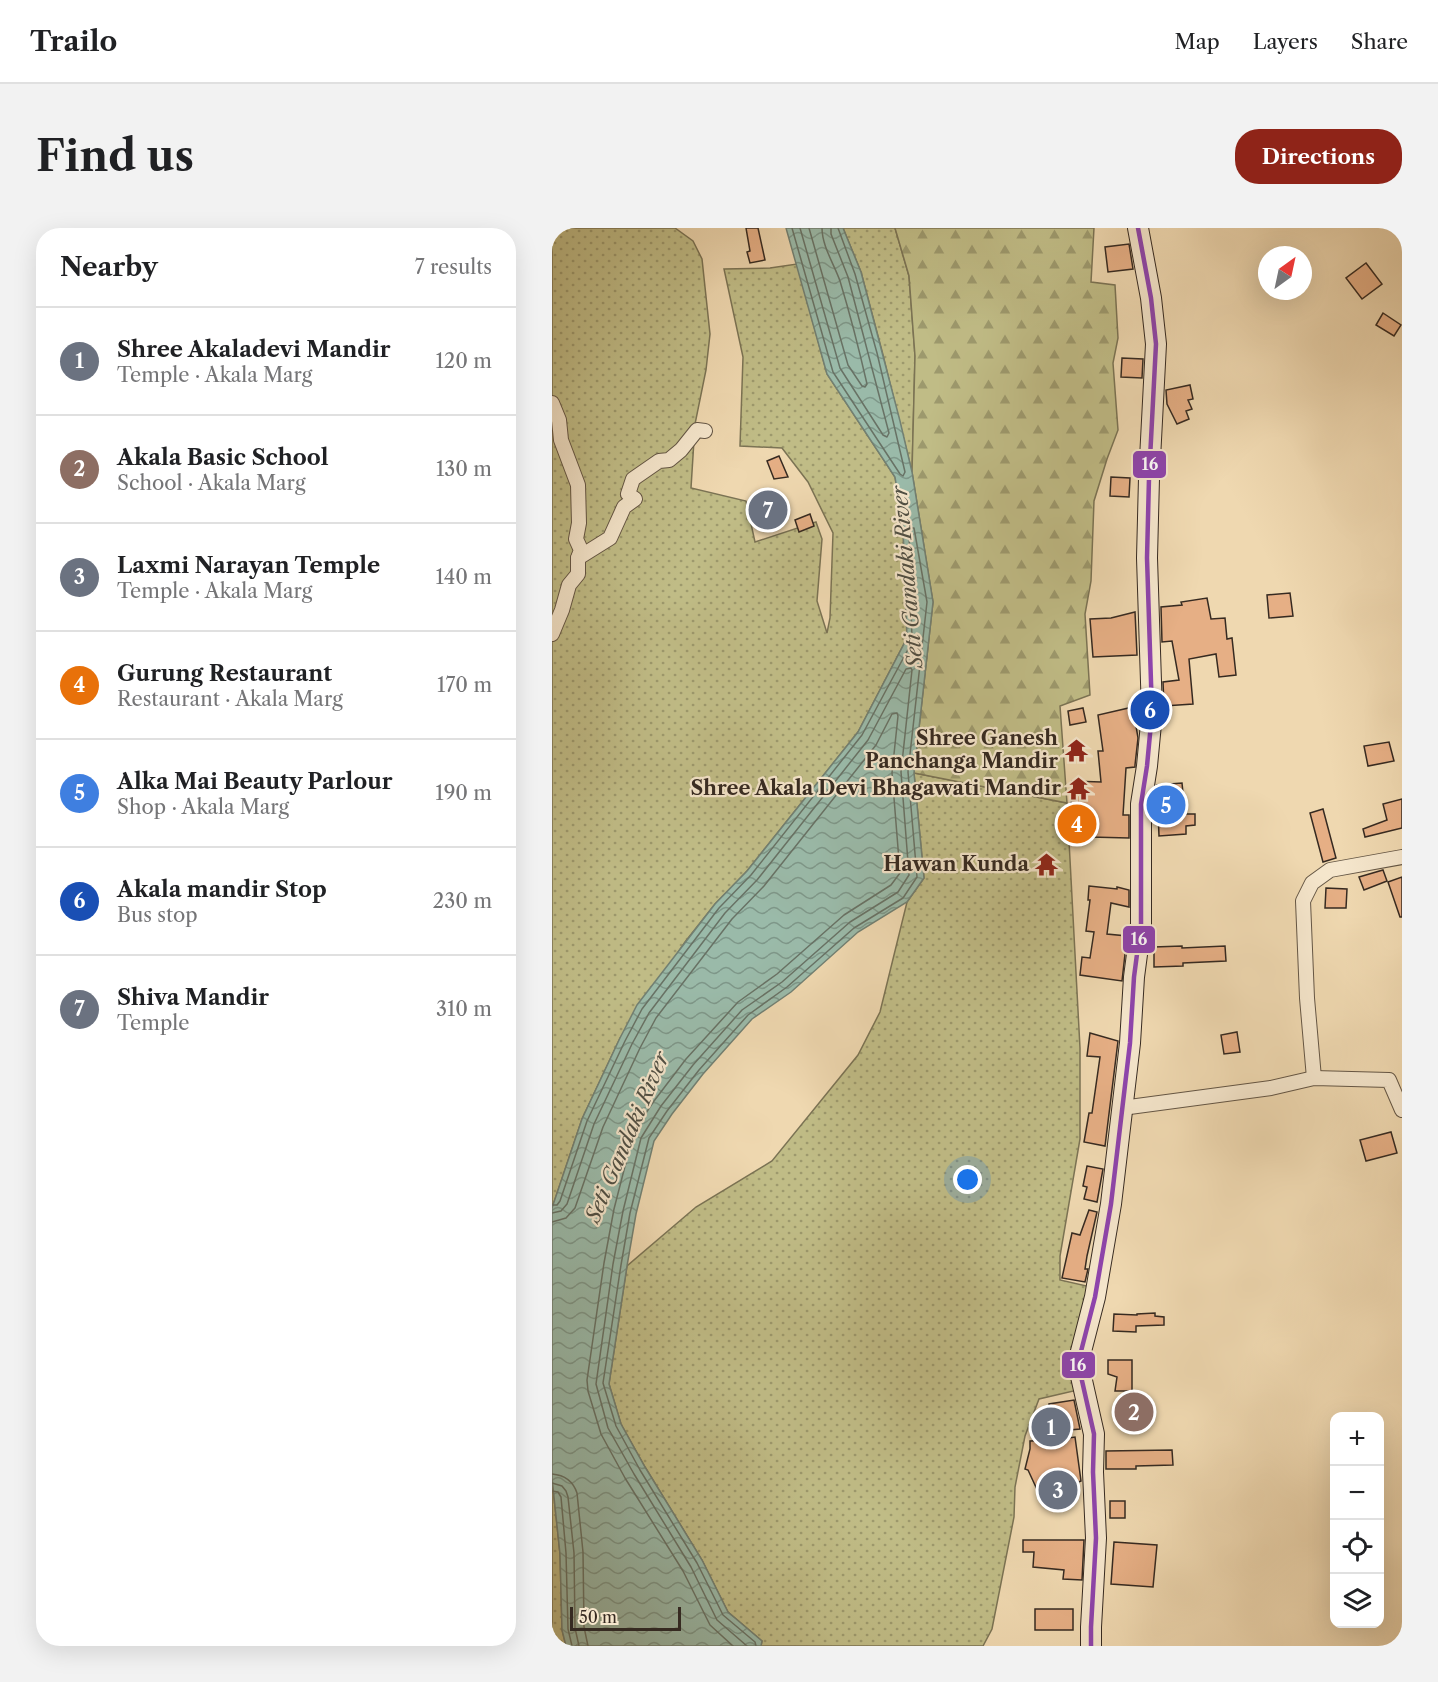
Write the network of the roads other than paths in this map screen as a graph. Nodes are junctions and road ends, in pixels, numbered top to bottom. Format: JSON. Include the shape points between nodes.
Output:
{"nodes":[{"id":1,"x":1138,"y":228,"type":"edge"},
{"id":2,"x":552,"y":403,"type":"edge"},
{"id":3,"x":705,"y":431,"type":"dead end"},
{"id":4,"x":578,"y":558,"type":"junction"},
{"id":5,"x":552,"y":634,"type":"edge"},
{"id":6,"x":1402,"y":857,"type":"edge"},
{"id":7,"x":1314,"y":1078,"type":"junction"},
{"id":8,"x":1122,"y":1108,"type":"junction"},
{"id":9,"x":1402,"y":1110,"type":"edge"},
{"id":10,"x":1091,"y":1646,"type":"edge"}],
"edges":[{"from":1,"to":8,"type":"main road","via":[[1156,344],[1148,558],[1152,713],[1141,804],[1142,924]]},
{"from":2,"to":4,"type":"street","via":[[578,485]]},
{"from":3,"to":4,"type":"street","via":[[697,430],[681,450],[633,479],[628,494],[635,499],[624,507],[610,538]]},
{"from":4,"to":5,"type":"street","via":[[578,574],[569,585]]},
{"from":6,"to":7,"type":"street","via":[[1330,870],[1312,883],[1303,901]]},
{"from":7,"to":8,"type":"street","via":[[1270,1088]]},
{"from":7,"to":9,"type":"street","via":[[1389,1080]]},
{"from":8,"to":10,"type":"main road","via":[[1111,1204],[1078,1363],[1094,1434],[1096,1538]]}]}
